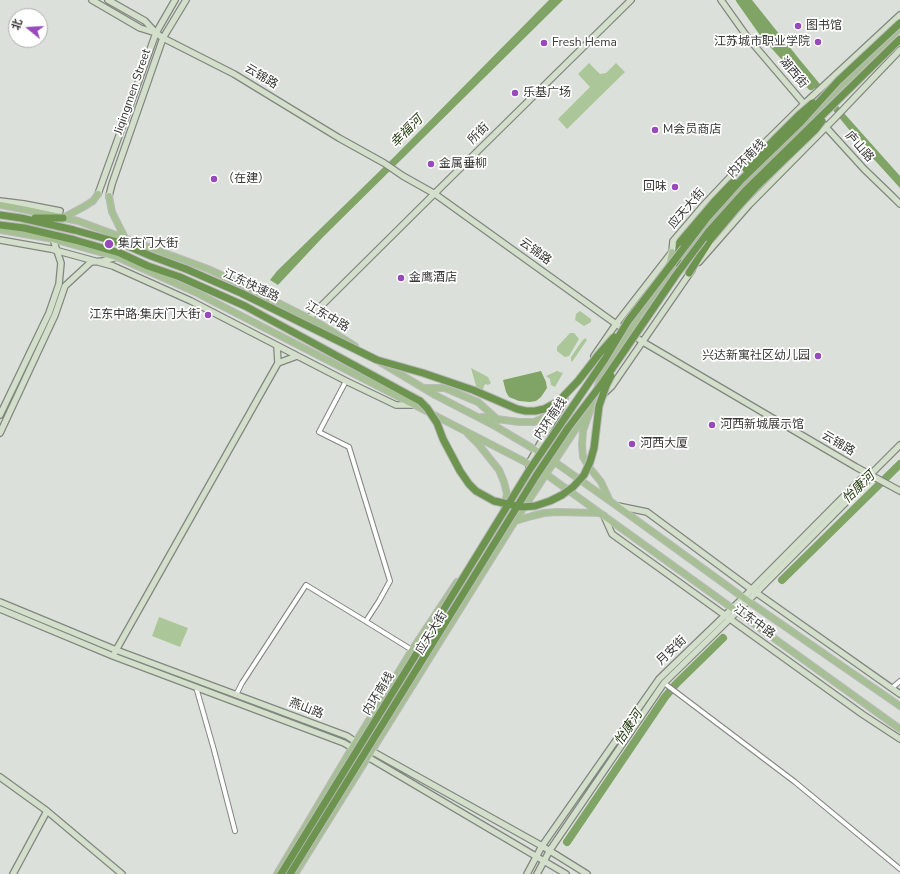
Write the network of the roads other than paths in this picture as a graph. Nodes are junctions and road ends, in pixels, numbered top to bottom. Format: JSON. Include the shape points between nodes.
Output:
{"nodes":[{"id":1,"x":92,"y":0,"type":"edge"},
{"id":2,"x":108,"y":0,"type":"edge"},
{"id":3,"x":176,"y":0,"type":"edge"},
{"id":4,"x":186,"y":0,"type":"edge"},
{"id":5,"x":631,"y":0,"type":"edge"},
{"id":6,"x":721,"y":0,"type":"edge"},
{"id":7,"x":900,"y":15,"type":"edge"},
{"id":8,"x":900,"y":23,"type":"edge"},
{"id":9,"x":900,"y":28,"type":"edge"},
{"id":10,"x":900,"y":33,"type":"edge"},
{"id":11,"x":156,"y":34,"type":"junction"},
{"id":12,"x":163,"y":38,"type":"junction"},
{"id":13,"x":900,"y":39,"type":"edge"},
{"id":14,"x":900,"y":50,"type":"edge"},
{"id":15,"x":838,"y":80,"type":"junction"},
{"id":16,"x":847,"y":91,"type":"junction"},
{"id":17,"x":804,"y":104,"type":"junction"},
{"id":18,"x":815,"y":114,"type":"junction"},
{"id":19,"x":826,"y":127,"type":"junction"},
{"id":20,"x":98,"y":194,"type":"joint"},
{"id":21,"x":435,"y":194,"type":"junction"},
{"id":22,"x":109,"y":196,"type":"joint"},
{"id":23,"x":0,"y":201,"type":"edge"},
{"id":24,"x":900,"y":204,"type":"edge"},
{"id":25,"x":0,"y":205,"type":"edge"},
{"id":26,"x":0,"y":215,"type":"edge"},
{"id":27,"x":61,"y":215,"type":"junction"},
{"id":28,"x":21,"y":218,"type":"junction"},
{"id":29,"x":0,"y":225,"type":"edge"},
{"id":30,"x":18,"y":227,"type":"junction"},
{"id":31,"x":0,"y":230,"type":"edge"},
{"id":32,"x":126,"y":238,"type":"junction"},
{"id":33,"x":53,"y":239,"type":"junction"},
{"id":34,"x":0,"y":240,"type":"edge"},
{"id":35,"x":57,"y":250,"type":"junction"},
{"id":36,"x":672,"y":252,"type":"junction"},
{"id":37,"x":117,"y":257,"type":"junction"},
{"id":38,"x":97,"y":262,"type":"junction"},
{"id":39,"x":677,"y":263,"type":"junction"},
{"id":40,"x":689,"y":273,"type":"junction"},
{"id":41,"x":309,"y":318,"type":"junction"},
{"id":42,"x":628,"y":321,"type":"junction"},
{"id":43,"x":616,"y":324,"type":"junction"},
{"id":44,"x":629,"y":333,"type":"junction"},
{"id":45,"x":630,"y":342,"type":"junction"},
{"id":46,"x":643,"y":342,"type":"junction"},
{"id":47,"x":277,"y":346,"type":"junction"},
{"id":48,"x":297,"y":356,"type":"junction"},
{"id":49,"x":278,"y":363,"type":"junction"},
{"id":50,"x":346,"y":381,"type":"junction"},
{"id":51,"x":576,"y":382,"type":"junction"},
{"id":52,"x":424,"y":388,"type":"junction"},
{"id":53,"x":417,"y":403,"type":"junction"},
{"id":54,"x":591,"y":406,"type":"junction"},
{"id":55,"x":0,"y":415,"type":"edge"},
{"id":56,"x":477,"y":417,"type":"junction"},
{"id":57,"x":498,"y":420,"type":"junction"},
{"id":58,"x":464,"y":430,"type":"junction"},
{"id":59,"x":0,"y":433,"type":"edge"},
{"id":60,"x":900,"y":445,"type":"edge"},
{"id":61,"x":537,"y":450,"type":"junction"},
{"id":62,"x":544,"y":455,"type":"junction"},
{"id":63,"x":554,"y":461,"type":"junction"},
{"id":64,"x":529,"y":463,"type":"junction"},
{"id":65,"x":536,"y":468,"type":"junction"},
{"id":66,"x":546,"y":474,"type":"junction"},
{"id":67,"x":529,"y":475,"type":"junction"},
{"id":68,"x":870,"y":475,"type":"junction"},
{"id":69,"x":900,"y":491,"type":"edge"},
{"id":70,"x":610,"y":501,"type":"junction"},
{"id":71,"x":617,"y":506,"type":"junction"},
{"id":72,"x":503,"y":511,"type":"junction"},
{"id":73,"x":602,"y":514,"type":"junction"},
{"id":74,"x":514,"y":522,"type":"junction"},
{"id":75,"x":754,"y":590,"type":"junction"},
{"id":76,"x":746,"y":599,"type":"junction"},
{"id":77,"x":0,"y":602,"type":"edge"},
{"id":78,"x":0,"y":609,"type":"edge"},
{"id":79,"x":734,"y":609,"type":"junction"},
{"id":80,"x":727,"y":616,"type":"junction"},
{"id":81,"x":366,"y":621,"type":"junction"},
{"id":82,"x":116,"y":650,"type":"junction"},
{"id":83,"x":412,"y":650,"type":"junction"},
{"id":84,"x":113,"y":656,"type":"junction"},
{"id":85,"x":900,"y":681,"type":"edge"},
{"id":86,"x":664,"y":684,"type":"junction"},
{"id":87,"x":196,"y":687,"type":"junction"},
{"id":88,"x":892,"y":688,"type":"junction"},
{"id":89,"x":900,"y":694,"type":"edge"},
{"id":90,"x":236,"y":695,"type":"junction"},
{"id":91,"x":900,"y":706,"type":"edge"},
{"id":92,"x":900,"y":729,"type":"edge"},
{"id":93,"x":900,"y":739,"type":"edge"},
{"id":94,"x":354,"y":745,"type":"junction"},
{"id":95,"x":372,"y":751,"type":"junction"},
{"id":96,"x":368,"y":757,"type":"junction"},
{"id":97,"x":0,"y":777,"type":"edge"},
{"id":98,"x":47,"y":811,"type":"junction"},
{"id":99,"x":235,"y":831,"type":"dead end"},
{"id":100,"x":542,"y":846,"type":"junction"},
{"id":101,"x":550,"y":850,"type":"junction"},
{"id":102,"x":536,"y":856,"type":"junction"},
{"id":103,"x":544,"y":860,"type":"junction"},
{"id":104,"x":900,"y":869,"type":"edge"},
{"id":105,"x":13,"y":874,"type":"edge"},
{"id":106,"x":122,"y":874,"type":"edge"},
{"id":107,"x":277,"y":874,"type":"edge"},
{"id":108,"x":281,"y":874,"type":"edge"},
{"id":109,"x":290,"y":874,"type":"edge"},
{"id":110,"x":295,"y":874,"type":"edge"},
{"id":111,"x":527,"y":874,"type":"edge"},
{"id":112,"x":537,"y":874,"type":"edge"},
{"id":113,"x":566,"y":874,"type":"edge"},
{"id":114,"x":587,"y":874,"type":"edge"}],
"edges":[{"from":1,"to":11,"type":"street","name":"云锦路","via":[[140,28]]},
{"from":2,"to":11,"type":"street","name":"云锦路","via":[[145,21]]},
{"from":3,"to":11,"type":"street","name":"Jiqingmen Street"},
{"from":4,"to":12,"type":"street","name":"Jiqingmen Street"},
{"from":5,"to":21,"type":"street","name":"所街"},
{"from":6,"to":17,"type":"street","name":"湖西街","via":[[748,38]]},
{"from":7,"to":17,"type":"street","name":"应天大街"},
{"from":8,"to":15,"type":"highway","name":"内环南线","bridge":true},
{"from":9,"to":18,"type":"main road","name":"应天大街"},
{"from":10,"to":18,"type":"main road","name":"应天大街"},
{"from":11,"to":12,"type":"street","name":"云锦路"},
{"from":11,"to":20,"type":"street","name":"Jiqingmen Street"},
{"from":12,"to":21,"type":"street","name":"云锦路","via":[[234,74]]},
{"from":12,"to":22,"type":"street","name":"Jiqingmen Street"},
{"from":13,"to":16,"type":"highway","name":"内环南线","bridge":true},
{"from":14,"to":19,"type":"street","name":"应天大街"},
{"from":15,"to":39,"type":"highway","bridge":true,"via":[[775,138],[714,202],[680,242]]},
{"from":15,"to":42,"type":"highway","name":"内环南线","bridge":true,"via":[[801,122],[742,179],[706,219]]},
{"from":16,"to":40,"type":"highway","bridge":true,"via":[[815,130],[736,209],[710,240]]},
{"from":16,"to":45,"type":"highway","name":"内环南线","bridge":true,"via":[[745,191],[709,231]]},
{"from":17,"to":18,"type":"street","name":"庐山路"},
{"from":17,"to":36,"type":"street","name":"应天大街","via":[[702,206],[673,241]]},
{"from":18,"to":19,"type":"street","name":"庐山路"},
{"from":18,"to":39,"type":"main road","name":"应天大街","via":[[739,187]]},
{"from":18,"to":44,"type":"main road","name":"应天大街","via":[[741,188],[707,228]]},
{"from":19,"to":24,"type":"street","name":"庐山路"},
{"from":19,"to":40,"type":"street","name":"应天大街","via":[[749,205]]},
{"from":20,"to":27,"type":"main road","via":[[86,206]]},
{"from":21,"to":41,"type":"street","name":"所街"},
{"from":21,"to":43,"type":"street","name":"云锦路"},
{"from":22,"to":32,"type":"main road","via":[[112,212]]},
{"from":23,"to":27,"type":"street","name":"江东中路","via":[[24,204]]},
{"from":25,"to":27,"type":"main road","name":"江东中路"},
{"from":26,"to":28,"type":"highway","name":"江东快速路"},
{"from":27,"to":28,"type":"highway"},
{"from":27,"to":32,"type":"main road","name":"江东中路"},
{"from":28,"to":42,"type":"highway","name":"江东快速路","bridge":true,"via":[[122,243],[241,293],[377,360],[423,372],[526,411],[544,409],[559,401]]},
{"from":29,"to":30,"type":"highway","name":"江东快速路"},
{"from":30,"to":33,"type":"highway"},
{"from":30,"to":53,"type":"highway","name":"江东快速路","via":[[120,253],[180,277],[245,306]]},
{"from":31,"to":33,"type":"main road","name":"江东中路"},
{"from":32,"to":41,"type":"main road","name":"江东中路","via":[[208,269]]},
{"from":33,"to":35,"type":"street"},
{"from":33,"to":37,"type":"main road","name":"江东中路"},
{"from":34,"to":35,"type":"street","name":"江东中路"},
{"from":35,"to":38,"type":"street","name":"江东中路"},
{"from":35,"to":55,"type":"street","via":[[62,263],[59,284],[49,313]]},
{"from":36,"to":43,"type":"street","name":"应天大街"},
{"from":36,"to":44,"type":"main road","via":[[670,263]]},
{"from":37,"to":38,"type":"street"},
{"from":37,"to":53,"type":"main road","name":"江东中路","via":[[195,292]]},
{"from":38,"to":47,"type":"street","name":"江东中路","via":[[113,266],[191,301]]},
{"from":38,"to":59,"type":"street","via":[[91,262],[65,286],[55,315]]},
{"from":39,"to":44,"type":"main road","name":"应天大街"},
{"from":40,"to":46,"type":"street","name":"应天大街"},
{"from":41,"to":52,"type":"main road","name":"江东中路"},
{"from":42,"to":108,"type":"highway","name":"内环南线","bridge":true,"via":[[526,476]]},
{"from":43,"to":44,"type":"street","name":"云锦路"},
{"from":43,"to":51,"type":"street","name":"应天大街"},
{"from":44,"to":46,"type":"street","name":"云锦路"},
{"from":44,"to":54,"type":"main road","name":"应天大街","via":[[601,377]]},
{"from":44,"to":62,"type":"main road","name":"应天大街"},
{"from":45,"to":53,"type":"highway","bridge":true,"via":[[606,386],[599,406],[594,448],[584,475],[562,495],[536,506],[522,507],[494,501],[473,488],[454,461],[437,423],[427,408]]},
{"from":45,"to":109,"type":"highway","name":"内环南线","bridge":true,"via":[[536,476]]},
{"from":46,"to":54,"type":"street","name":"应天大街","via":[[612,386]]},
{"from":46,"to":68,"type":"street","name":"云锦路"},
{"from":47,"to":48,"type":"street","name":"江东中路"},
{"from":47,"to":49,"type":"street"},
{"from":48,"to":49,"type":"street"},
{"from":48,"to":50,"type":"street","name":"江东中路"},
{"from":49,"to":82,"type":"street"},
{"from":50,"to":53,"type":"street","name":"江东中路","via":[[396,405]]},
{"from":50,"to":81,"type":"street","via":[[319,432],[349,447],[390,581]]},
{"from":51,"to":57,"type":"main road","via":[[559,407],[546,417],[534,422]]},
{"from":51,"to":61,"type":"street","name":"应天大街"},
{"from":52,"to":56,"type":"main road","name":"江东中路"},
{"from":52,"to":57,"type":"main road","via":[[445,388],[478,402]]},
{"from":53,"to":58,"type":"main road","name":"江东中路"},
{"from":54,"to":63,"type":"main road","name":"应天大街"},
{"from":54,"to":70,"type":"main road","via":[[583,431],[583,457],[601,482]]},
{"from":56,"to":57,"type":"main road"},
{"from":56,"to":61,"type":"main road","name":"江东中路"},
{"from":58,"to":64,"type":"main road","name":"江东中路"},
{"from":58,"to":72,"type":"main road","via":[[479,445],[504,482],[507,494]]},
{"from":60,"to":68,"type":"street","name":"月安街"},
{"from":61,"to":62,"type":"main road","name":"江东中路"},
{"from":61,"to":64,"type":"street","name":"应天大街"},
{"from":62,"to":63,"type":"main road","name":"江东中路"},
{"from":62,"to":65,"type":"main road","name":"应天大街"},
{"from":63,"to":66,"type":"main road","name":"应天大街"},
{"from":63,"to":70,"type":"main road","name":"江东中路"},
{"from":64,"to":65,"type":"main road","name":"江东中路"},
{"from":64,"to":67,"type":"street"},
{"from":65,"to":66,"type":"main road","name":"江东中路"},
{"from":65,"to":67,"type":"main road","name":"应天大街"},
{"from":66,"to":73,"type":"main road","name":"江东中路"},
{"from":66,"to":74,"type":"main road","name":"应天大街"},
{"from":67,"to":72,"type":"main road","name":"应天大街"},
{"from":68,"to":69,"type":"street","name":"云锦路"},
{"from":68,"to":75,"type":"street","name":"月安街","via":[[866,482]]},
{"from":70,"to":71,"type":"main road","name":"江东中路"},
{"from":71,"to":75,"type":"street","name":"江东中路","via":[[647,512]]},
{"from":71,"to":76,"type":"main road","name":"江东中路"},
{"from":72,"to":83,"type":"main road","name":"应天大街"},
{"from":73,"to":74,"type":"main road","via":[[551,513]]},
{"from":73,"to":79,"type":"main road","name":"江东中路"},
{"from":73,"to":80,"type":"street","name":"江东中路","via":[[612,534]]},
{"from":74,"to":95,"type":"main road","name":"应天大街"},
{"from":75,"to":76,"type":"street","name":"月安街"},
{"from":75,"to":88,"type":"street","name":"江东中路"},
{"from":76,"to":79,"type":"street","name":"月安街"},
{"from":76,"to":91,"type":"main road","name":"江东中路"},
{"from":77,"to":82,"type":"street","name":"燕山路"},
{"from":78,"to":84,"type":"street","name":"燕山路"},
{"from":79,"to":80,"type":"street","name":"月安街"},
{"from":79,"to":92,"type":"main road","name":"江东中路"},
{"from":80,"to":86,"type":"street"},
{"from":80,"to":93,"type":"street","name":"江东中路"},
{"from":80,"to":100,"type":"street","name":"月安街","via":[[660,678]]},
{"from":81,"to":83,"type":"street"},
{"from":81,"to":90,"type":"street","via":[[306,586]]},
{"from":82,"to":84,"type":"street"},
{"from":82,"to":90,"type":"street","name":"燕山路"},
{"from":83,"to":94,"type":"main road","name":"应天大街"},
{"from":84,"to":87,"type":"street","name":"燕山路"},
{"from":85,"to":88,"type":"street"},
{"from":86,"to":101,"type":"street"},
{"from":86,"to":104,"type":"street","via":[[795,782]]},
{"from":87,"to":94,"type":"street","name":"燕山路"},
{"from":87,"to":99,"type":"street"},
{"from":88,"to":89,"type":"street","name":"江东中路"},
{"from":90,"to":94,"type":"street","name":"燕山路","via":[[347,736]]},
{"from":94,"to":95,"type":"street","name":"燕山路"},
{"from":94,"to":96,"type":"street","name":"燕山路"},
{"from":94,"to":107,"type":"main road","name":"应天大街"},
{"from":95,"to":96,"type":"main road","name":"应天大街"},
{"from":95,"to":100,"type":"street","name":"燕山路"},
{"from":96,"to":102,"type":"street","name":"燕山路"},
{"from":96,"to":110,"type":"main road","name":"应天大街"},
{"from":97,"to":98,"type":"street"},
{"from":98,"to":105,"type":"street"},
{"from":98,"to":106,"type":"street"},
{"from":100,"to":101,"type":"street","name":"燕山路"},
{"from":100,"to":102,"type":"street","name":"月安街"},
{"from":101,"to":103,"type":"street"},
{"from":101,"to":114,"type":"street","name":"燕山路"},
{"from":102,"to":103,"type":"street","name":"燕山路"},
{"from":102,"to":111,"type":"street","name":"月安街"},
{"from":103,"to":112,"type":"street"},
{"from":103,"to":113,"type":"street","name":"燕山路"}]}
